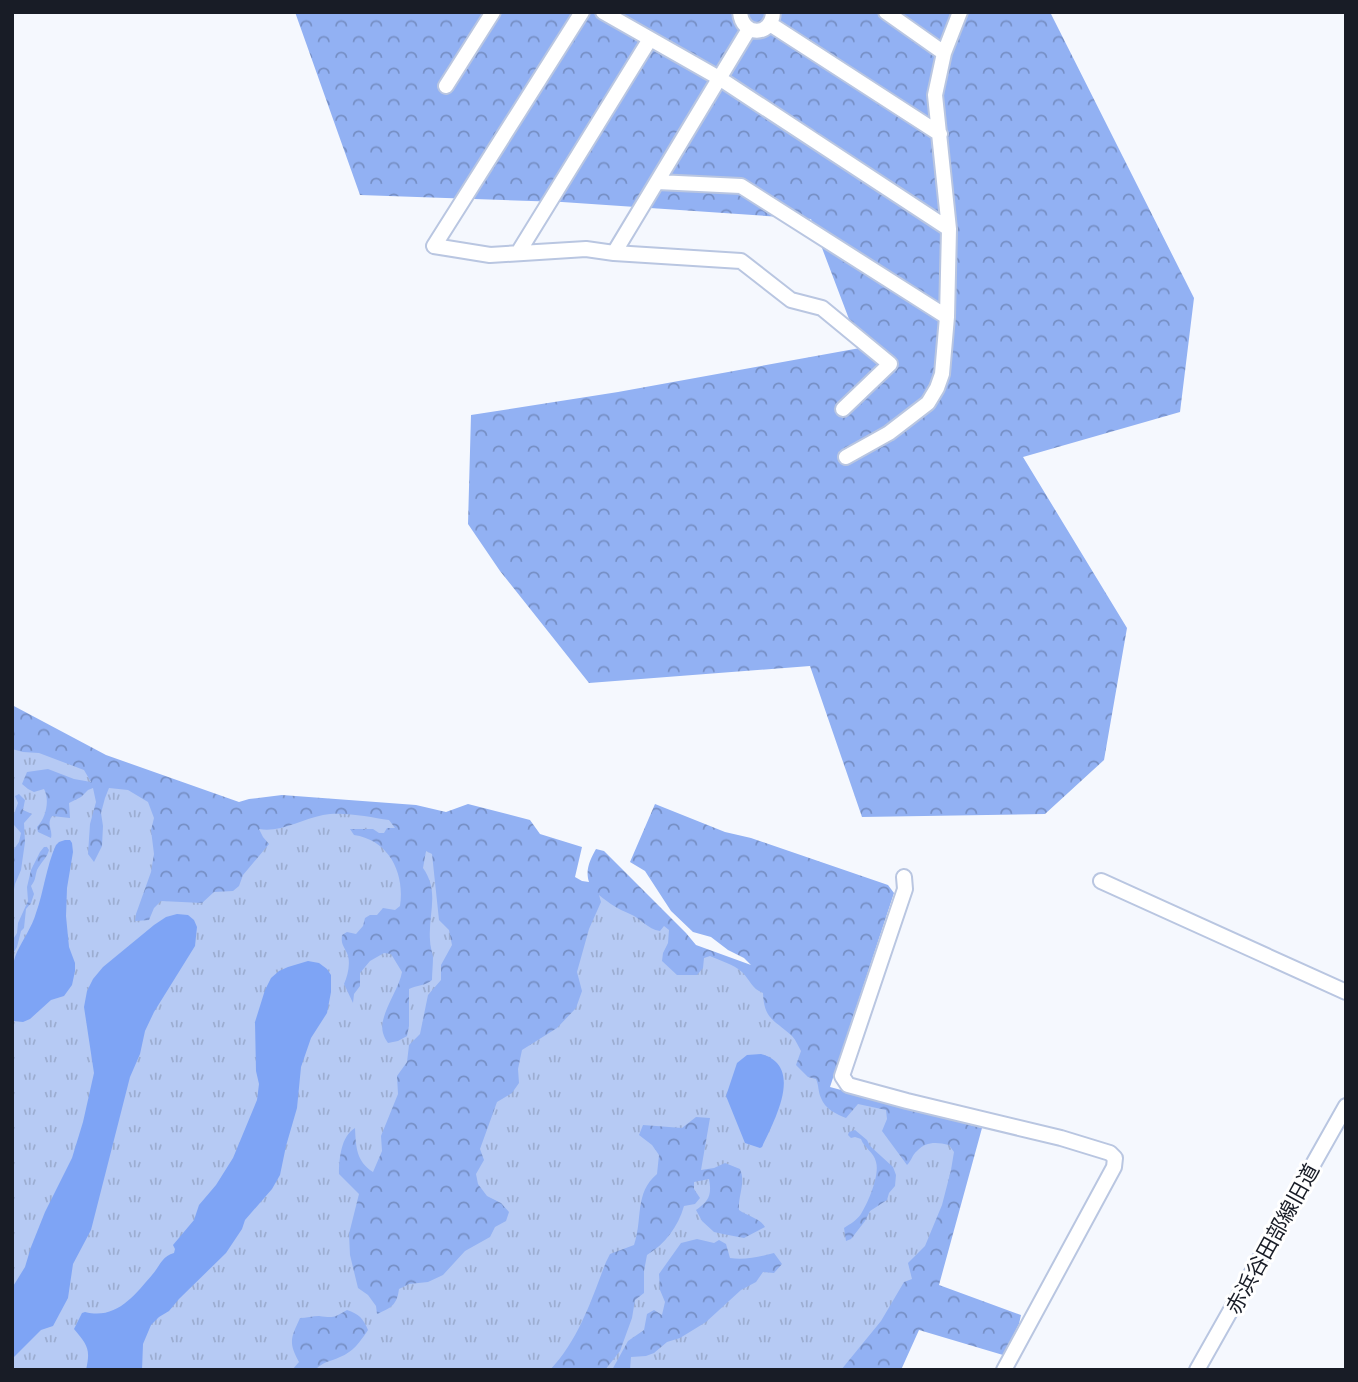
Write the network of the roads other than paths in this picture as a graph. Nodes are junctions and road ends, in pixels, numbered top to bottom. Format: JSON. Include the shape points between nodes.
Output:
{"nodes":[{"id":1,"x":493,"y":12,"type":"edge"},
{"id":2,"x":582,"y":12,"type":"edge"},
{"id":3,"x":603,"y":12,"type":"edge"},
{"id":4,"x":740,"y":12,"type":"edge"},
{"id":5,"x":886,"y":12,"type":"edge"},
{"id":6,"x":960,"y":12,"type":"edge"},
{"id":7,"x":771,"y":18,"type":"edge"},
{"id":8,"x":749,"y":29,"type":"junction"},
{"id":9,"x":650,"y":39,"type":"junction"},
{"id":10,"x":944,"y":53,"type":"junction"},
{"id":11,"x":719,"y":78,"type":"junction"},
{"id":12,"x":446,"y":86,"type":"dead end"},
{"id":13,"x":940,"y":134,"type":"junction"},
{"id":14,"x":657,"y":182,"type":"junction"},
{"id":15,"x":950,"y":229,"type":"junction"},
{"id":16,"x":518,"y":253,"type":"junction"},
{"id":17,"x":614,"y":253,"type":"junction"},
{"id":18,"x":947,"y":317,"type":"junction"},
{"id":19,"x":844,"y":409,"type":"dead end"},
{"id":20,"x":846,"y":457,"type":"dead end"},
{"id":21,"x":904,"y":877,"type":"dead end"},
{"id":22,"x":1101,"y":881,"type":"dead end"},
{"id":23,"x":1346,"y":992,"type":"edge"},
{"id":24,"x":1346,"y":1106,"type":"edge"},
{"id":25,"x":1004,"y":1370,"type":"edge"},
{"id":26,"x":1197,"y":1370,"type":"edge"}],
"edges":[{"from":1,"to":12,"type":"street"},
{"from":2,"to":16,"type":"street","via":[[434,246],[490,255]]},
{"from":3,"to":9,"type":"street"},
{"from":4,"to":8,"type":"street"},
{"from":5,"to":10,"type":"street"},
{"from":6,"to":10,"type":"street"},
{"from":7,"to":8,"type":"street","via":[[760,30]]},
{"from":7,"to":13,"type":"street"},
{"from":8,"to":11,"type":"street"},
{"from":9,"to":11,"type":"street"},
{"from":9,"to":16,"type":"street"},
{"from":10,"to":13,"type":"street","via":[[935,94]]},
{"from":11,"to":14,"type":"street"},
{"from":11,"to":15,"type":"street"},
{"from":13,"to":15,"type":"street"},
{"from":14,"to":17,"type":"street"},
{"from":14,"to":18,"type":"street","via":[[741,186]]},
{"from":15,"to":18,"type":"street"},
{"from":16,"to":17,"type":"street","via":[[586,249]]},
{"from":17,"to":19,"type":"street","via":[[741,261],[791,300],[822,308],[890,364]]},
{"from":18,"to":20,"type":"street","via":[[943,374],[928,403]]},
{"from":21,"to":25,"type":"street","via":[[905,888],[842,1076],[848,1084],[1061,1138],[1115,1158]]},
{"from":22,"to":23,"type":"street"},
{"from":24,"to":26,"type":"street","name":"赤浜谷田部線旧道"}]}
